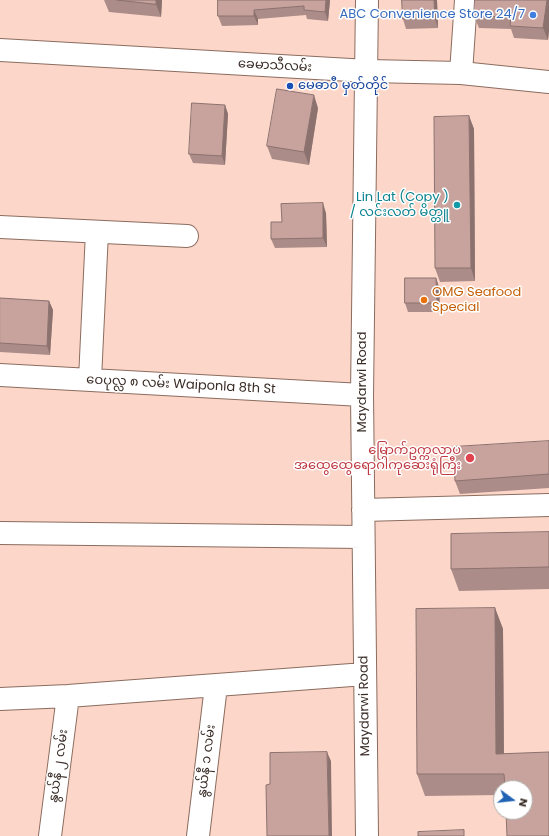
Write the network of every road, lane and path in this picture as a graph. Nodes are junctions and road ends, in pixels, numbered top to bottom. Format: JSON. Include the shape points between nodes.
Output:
{"nodes":[{"id":1,"x":367,"y":0,"type":"edge"},
{"id":2,"x":466,"y":0,"type":"edge"},
{"id":3,"x":0,"y":50,"type":"edge"},
{"id":4,"x":368,"y":71,"type":"junction"},
{"id":5,"x":461,"y":73,"type":"junction"},
{"id":6,"x":549,"y":82,"type":"edge"},
{"id":7,"x":0,"y":227,"type":"edge"},
{"id":8,"x":97,"y":232,"type":"junction"},
{"id":9,"x":186,"y":236,"type":"dead end"},
{"id":10,"x":0,"y":375,"type":"edge"},
{"id":11,"x":90,"y":379,"type":"junction"},
{"id":12,"x":362,"y":396,"type":"junction"},
{"id":13,"x":549,"y":505,"type":"edge"},
{"id":14,"x":362,"y":510,"type":"junction"},
{"id":15,"x":0,"y":533,"type":"edge"},
{"id":16,"x":363,"y":537,"type":"junction"},
{"id":17,"x":365,"y":674,"type":"junction"},
{"id":18,"x":216,"y":686,"type":"junction"},
{"id":19,"x":68,"y":696,"type":"junction"},
{"id":20,"x":0,"y":700,"type":"edge"},
{"id":21,"x":50,"y":836,"type":"edge"},
{"id":22,"x":198,"y":836,"type":"edge"},
{"id":23,"x":367,"y":836,"type":"edge"}],
"edges":[{"from":1,"to":4,"type":"street","name":"Maydarwi Road"},
{"from":2,"to":5,"type":"street"},
{"from":3,"to":4,"type":"street","name":"ခေမာသီလမ်း"},
{"from":4,"to":5,"type":"street","name":"ခေမာသီလမ်း"},
{"from":4,"to":12,"type":"street","name":"Maydarwi Road"},
{"from":5,"to":6,"type":"street","name":"ခေမာသီလမ်း"},
{"from":7,"to":8,"type":"street"},
{"from":8,"to":9,"type":"street"},
{"from":8,"to":11,"type":"street"},
{"from":10,"to":11,"type":"street","name":"ဝေပုလ္လ ၈ လမ်း Waiponla 8th St"},
{"from":11,"to":12,"type":"street","name":"ဝေပုလ္လ ၈ လမ်း Waiponla 8th St"},
{"from":12,"to":14,"type":"street","name":"Maydarwi Road"},
{"from":13,"to":14,"type":"street"},
{"from":14,"to":16,"type":"street","name":"Maydarwi Road"},
{"from":15,"to":16,"type":"street"},
{"from":16,"to":17,"type":"street","name":"Maydarwi Road"},
{"from":17,"to":18,"type":"street"},
{"from":17,"to":23,"type":"street","name":"Maydarwi Road"},
{"from":18,"to":19,"type":"street"},
{"from":18,"to":22,"type":"street","name":"နွယ်နီ ၁ လမ်း"},
{"from":19,"to":20,"type":"street"},
{"from":19,"to":21,"type":"street","name":"နွယ်နီ ၂ လမ်း"}]}
